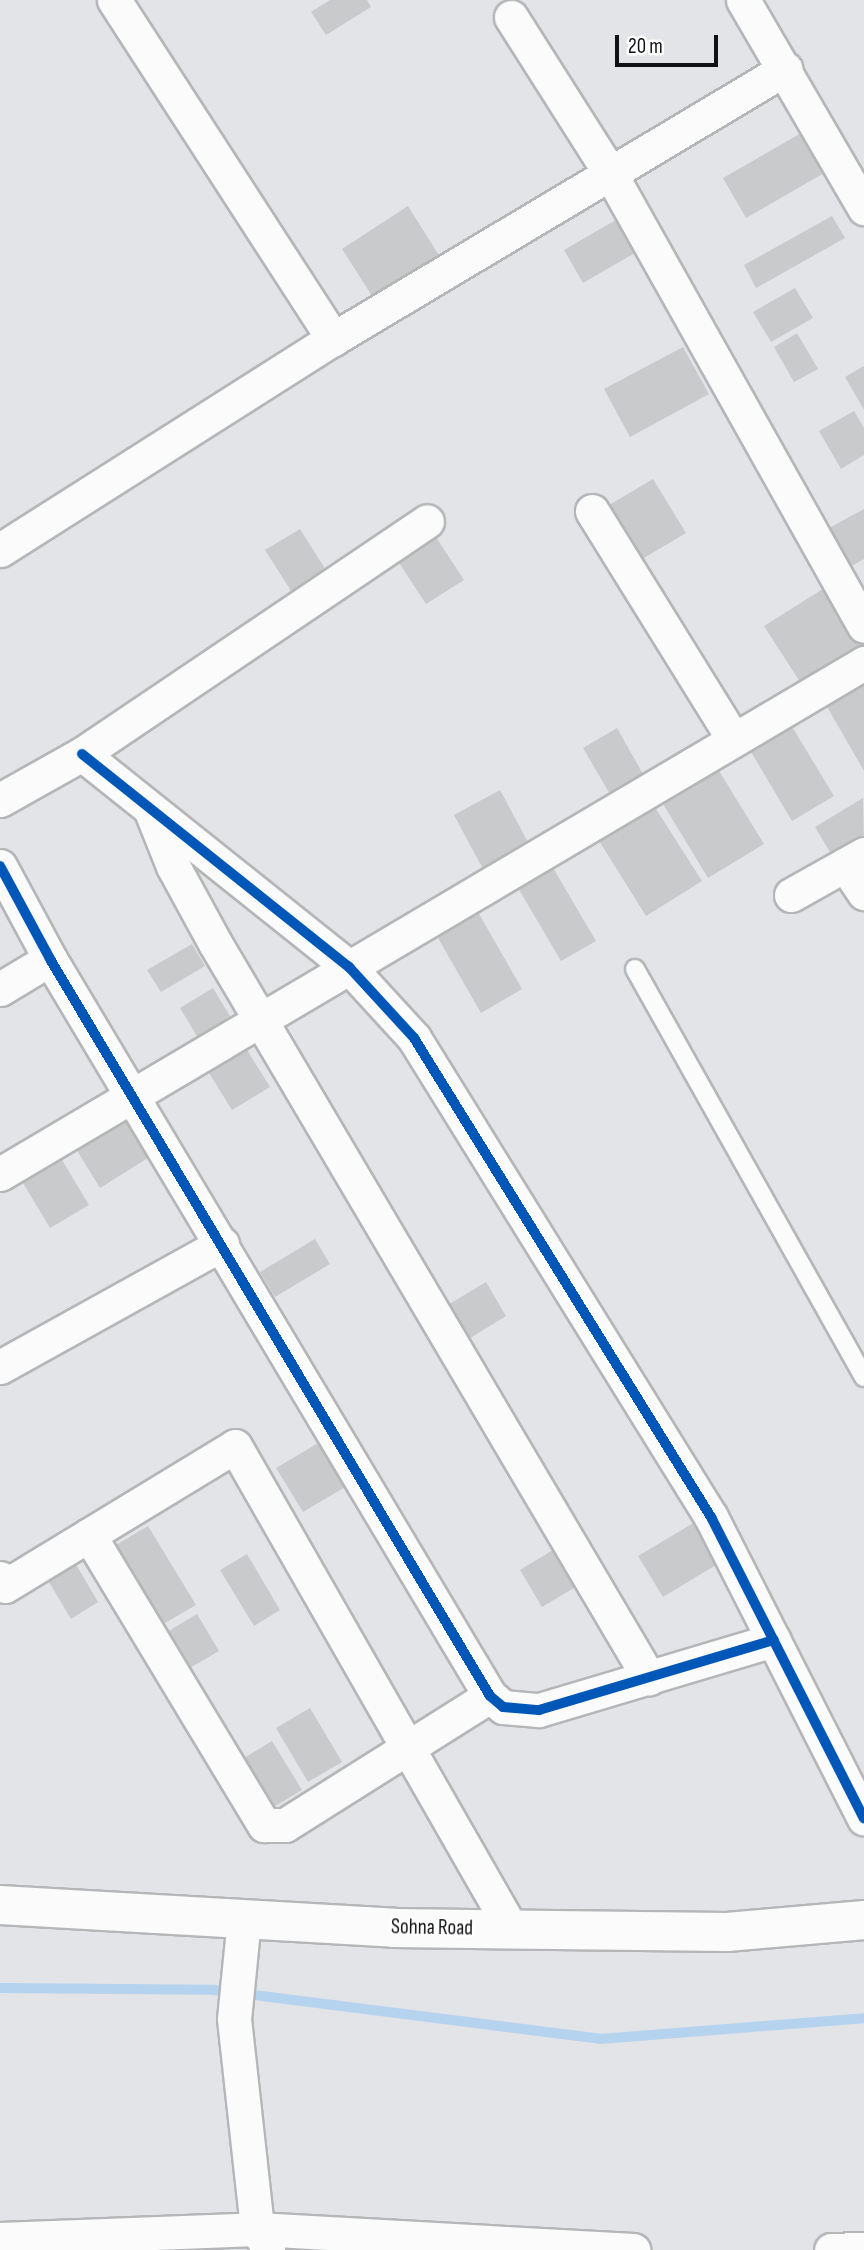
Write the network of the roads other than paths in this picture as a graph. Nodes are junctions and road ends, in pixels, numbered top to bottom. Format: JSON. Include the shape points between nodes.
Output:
{"nodes":[{"id":1,"x":114,"y":0,"type":"edge"},
{"id":2,"x":743,"y":0,"type":"edge"},
{"id":3,"x":511,"y":17,"type":"dead end"},
{"id":4,"x":785,"y":69,"type":"junction"},
{"id":5,"x":610,"y":173,"type":"junction"},
{"id":6,"x":864,"y":208,"type":"edge"},
{"id":7,"x":333,"y":339,"type":"junction"},
{"id":8,"x":592,"y":511,"type":"dead end"},
{"id":9,"x":428,"y":522,"type":"dead end"},
{"id":10,"x":0,"y":550,"type":"edge"},
{"id":11,"x":864,"y":626,"type":"edge"},
{"id":12,"x":864,"y":663,"type":"edge"},
{"id":13,"x":734,"y":740,"type":"junction"},
{"id":14,"x":82,"y":754,"type":"junction"},
{"id":15,"x":0,"y":800,"type":"edge"},
{"id":16,"x":150,"y":809,"type":"junction"},
{"id":17,"x":854,"y":859,"type":"edge"},
{"id":18,"x":0,"y":866,"type":"edge"},
{"id":19,"x":864,"y":893,"type":"edge"},
{"id":20,"x":791,"y":895,"type":"dead end"},
{"id":21,"x":50,"y":959,"type":"junction"},
{"id":22,"x":349,"y":967,"type":"junction"},
{"id":23,"x":635,"y":969,"type":"dead end"},
{"id":24,"x":0,"y":989,"type":"edge"},
{"id":25,"x":261,"y":1019,"type":"junction"},
{"id":26,"x":134,"y":1094,"type":"junction"},
{"id":27,"x":0,"y":1174,"type":"edge"},
{"id":28,"x":222,"y":1244,"type":"junction"},
{"id":29,"x":0,"y":1367,"type":"edge"},
{"id":30,"x":864,"y":1377,"type":"edge"},
{"id":31,"x":89,"y":1535,"type":"junction"},
{"id":32,"x":0,"y":1578,"type":"edge"},
{"id":33,"x":774,"y":1640,"type":"junction"},
{"id":34,"x":649,"y":1678,"type":"junction"},
{"id":35,"x":490,"y":1696,"type":"junction"},
{"id":36,"x":408,"y":1747,"type":"junction"},
{"id":37,"x":864,"y":1818,"type":"edge"},
{"id":38,"x":0,"y":1905,"type":"edge"},
{"id":39,"x":244,"y":1919,"type":"junction"},
{"id":40,"x":864,"y":1920,"type":"edge"},
{"id":41,"x":512,"y":1930,"type":"junction"},
{"id":42,"x":0,"y":2239,"type":"edge"},
{"id":43,"x":263,"y":2240,"type":"edge"},
{"id":44,"x":83,"y":2242,"type":"edge"},
{"id":45,"x":415,"y":2244,"type":"edge"},
{"id":46,"x":864,"y":2249,"type":"edge"},
{"id":47,"x":621,"y":2250,"type":"edge"},
{"id":48,"x":831,"y":2250,"type":"edge"}],
"edges":[{"from":1,"to":7,"type":"street"},
{"from":2,"to":4,"type":"street"},
{"from":3,"to":5,"type":"street"},
{"from":4,"to":5,"type":"street"},
{"from":4,"to":6,"type":"street"},
{"from":5,"to":7,"type":"street"},
{"from":5,"to":11,"type":"street"},
{"from":7,"to":10,"type":"street"},
{"from":8,"to":13,"type":"street"},
{"from":9,"to":14,"type":"street"},
{"from":12,"to":13,"type":"street"},
{"from":13,"to":22,"type":"street"},
{"from":14,"to":15,"type":"street"},
{"from":14,"to":16,"type":"street"},
{"from":16,"to":22,"type":"street"},
{"from":16,"to":25,"type":"street","via":[[173,866]]},
{"from":17,"to":19,"type":"street"},
{"from":17,"to":20,"type":"street"},
{"from":18,"to":21,"type":"street"},
{"from":21,"to":24,"type":"street"},
{"from":21,"to":26,"type":"street"},
{"from":22,"to":25,"type":"street"},
{"from":22,"to":33,"type":"street","via":[[414,1038],[711,1517]]},
{"from":23,"to":30,"type":"lane"},
{"from":25,"to":26,"type":"street"},
{"from":25,"to":34,"type":"street"},
{"from":26,"to":27,"type":"street"},
{"from":26,"to":28,"type":"street"},
{"from":28,"to":29,"type":"street"},
{"from":28,"to":35,"type":"street"},
{"from":31,"to":32,"type":"street","via":[[5,1586]]},
{"from":31,"to":36,"type":"street","via":[[264,1825],[285,1825]]},
{"from":31,"to":36,"type":"street","via":[[235,1446]]},
{"from":33,"to":34,"type":"street"},
{"from":33,"to":37,"type":"street"},
{"from":34,"to":35,"type":"street","via":[[539,1710],[503,1707]]},
{"from":35,"to":36,"type":"street"},
{"from":36,"to":41,"type":"street"},
{"from":38,"to":39,"type":"main road","name":"Sohna Road"},
{"from":39,"to":41,"type":"main road","name":"Sohna Road"},
{"from":39,"to":43,"type":"street","via":[[234,2019]]},
{"from":40,"to":41,"type":"main road","name":"Sohna Road","via":[[727,1932]]},
{"from":42,"to":44,"type":"street"},
{"from":43,"to":44,"type":"street"},
{"from":43,"to":45,"type":"street"},
{"from":45,"to":47,"type":"street"},
{"from":46,"to":48,"type":"street"}]}
